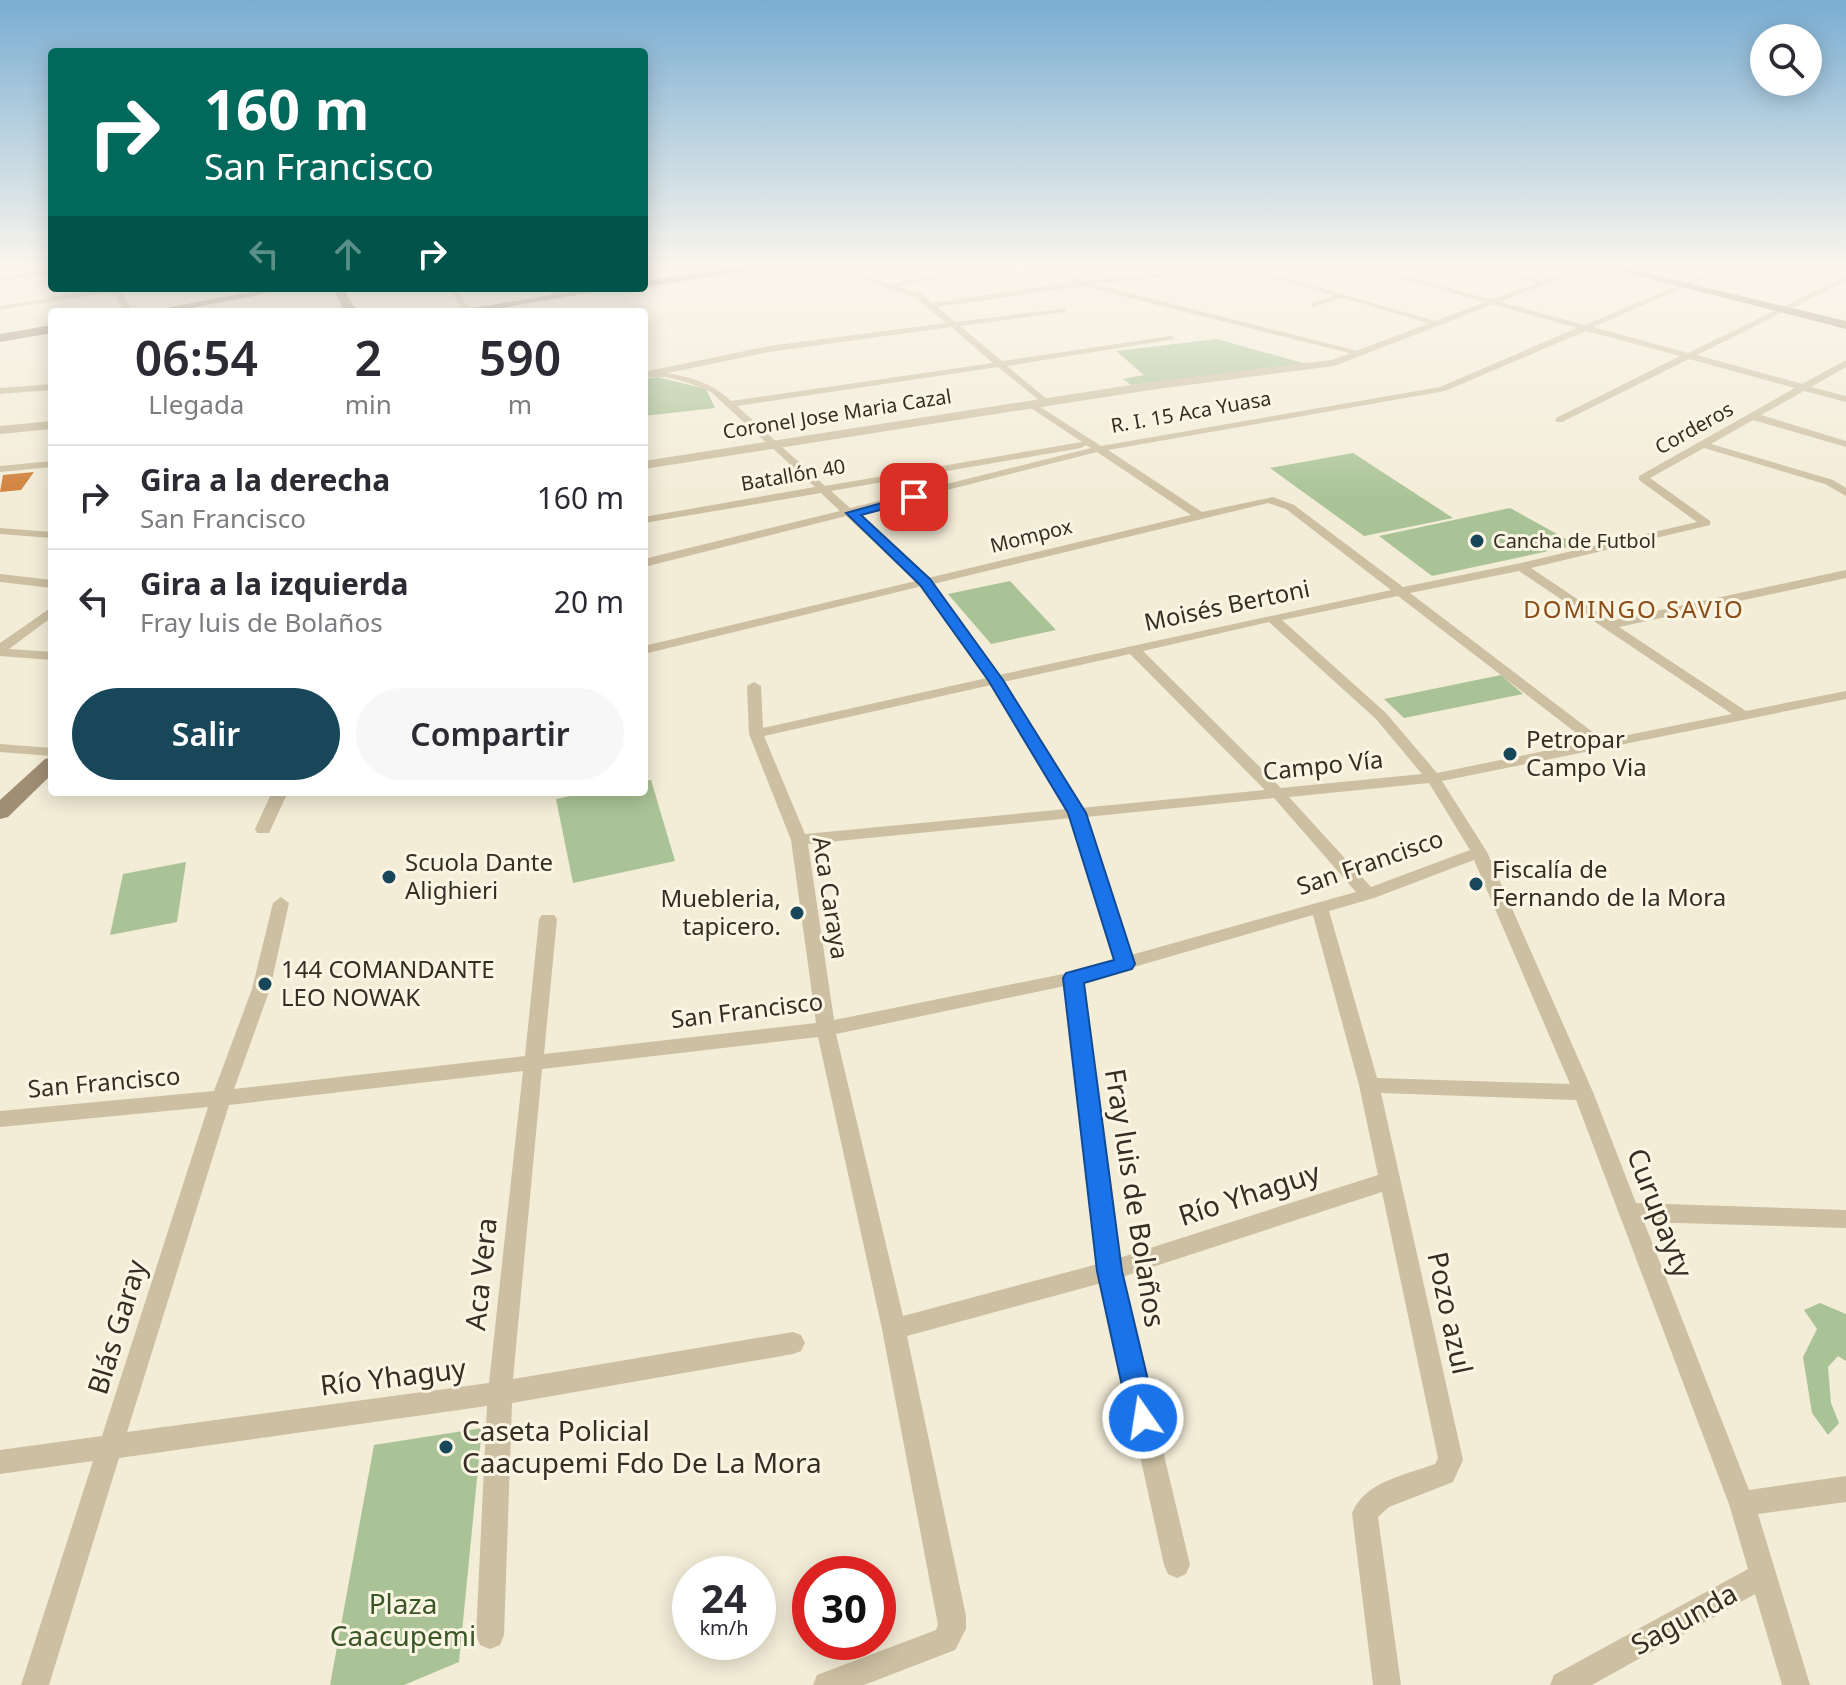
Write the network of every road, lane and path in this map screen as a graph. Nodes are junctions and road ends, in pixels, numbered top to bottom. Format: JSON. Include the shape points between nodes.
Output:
{"nodes":[{"id":1,"x":809,"y":344,"type":"edge"},
{"id":2,"x":974,"y":344,"type":"edge"},
{"id":3,"x":1138,"y":344,"type":"edge"},
{"id":4,"x":1317,"y":344,"type":"edge"},
{"id":5,"x":1385,"y":344,"type":"edge"},
{"id":6,"x":1550,"y":344,"type":"edge"},
{"id":7,"x":1644,"y":344,"type":"edge"},
{"id":8,"x":1718,"y":344,"type":"edge"},
{"id":9,"x":1358,"y":354,"type":"junction"},
{"id":10,"x":1692,"y":357,"type":"junction"},
{"id":11,"x":999,"y":363,"type":"junction"},
{"id":12,"x":1846,"y":363,"type":"edge"},
{"id":13,"x":656,"y":373,"type":"junction"},
{"id":14,"x":648,"y":374,"type":"edge"},
{"id":15,"x":48,"y":387,"type":"edge"},
{"id":16,"x":1802,"y":387,"type":"junction"},
{"id":17,"x":0,"y":391,"type":"edge"},
{"id":18,"x":1846,"y":399,"type":"edge"},
{"id":19,"x":1045,"y":402,"type":"junction"},
{"id":20,"x":729,"y":404,"type":"junction"},
{"id":21,"x":1031,"y":404,"type":"junction"},
{"id":22,"x":1752,"y":416,"type":"junction"},
{"id":23,"x":1559,"y":420,"type":"dead end"},
{"id":24,"x":48,"y":425,"type":"edge"},
{"id":25,"x":0,"y":430,"type":"edge"},
{"id":26,"x":1702,"y":444,"type":"junction"},
{"id":27,"x":1846,"y":444,"type":"edge"},
{"id":28,"x":772,"y":445,"type":"junction"},
{"id":29,"x":1095,"y":446,"type":"junction"},
{"id":30,"x":48,"y":464,"type":"edge"},
{"id":31,"x":648,"y":464,"type":"edge"},
{"id":32,"x":0,"y":469,"type":"edge"},
{"id":33,"x":822,"y":488,"type":"junction"},
{"id":34,"x":1846,"y":493,"type":"edge"},
{"id":35,"x":852,"y":513,"type":"junction"},
{"id":36,"x":1199,"y":515,"type":"junction"},
{"id":37,"x":648,"y":519,"type":"edge"},
{"id":38,"x":1706,"y":523,"type":"joint"},
{"id":39,"x":0,"y":531,"type":"edge"},
{"id":40,"x":48,"y":535,"type":"edge"},
{"id":41,"x":648,"y":562,"type":"edge"},
{"id":42,"x":1521,"y":567,"type":"junction"},
{"id":43,"x":1846,"y":574,"type":"edge"},
{"id":44,"x":0,"y":578,"type":"edge"},
{"id":45,"x":925,"y":582,"type":"junction"},
{"id":46,"x":48,"y":584,"type":"edge"},
{"id":47,"x":1400,"y":593,"type":"junction"},
{"id":48,"x":48,"y":614,"type":"edge"},
{"id":49,"x":1272,"y":618,"type":"junction"},
{"id":50,"x":1608,"y":625,"type":"junction"},
{"id":51,"x":648,"y":649,"type":"edge"},
{"id":52,"x":1133,"y":649,"type":"junction"},
{"id":53,"x":0,"y":651,"type":"edge"},
{"id":54,"x":48,"y":656,"type":"edge"},
{"id":55,"x":995,"y":680,"type":"junction"},
{"id":56,"x":754,"y":686,"type":"dead end"},
{"id":57,"x":1846,"y":695,"type":"edge"},
{"id":58,"x":1746,"y":717,"type":"junction"},
{"id":59,"x":756,"y":734,"type":"junction"},
{"id":60,"x":1598,"y":743,"type":"junction"},
{"id":61,"x":0,"y":748,"type":"edge"},
{"id":62,"x":48,"y":752,"type":"edge"},
{"id":63,"x":48,"y":767,"type":"edge"},
{"id":64,"x":1433,"y":778,"type":"junction"},
{"id":65,"x":1279,"y":795,"type":"junction"},
{"id":66,"x":278,"y":796,"type":"edge"},
{"id":67,"x":0,"y":812,"type":"edge"},
{"id":68,"x":1077,"y":813,"type":"junction"},
{"id":69,"x":263,"y":829,"type":"dead end"},
{"id":70,"x":799,"y":840,"type":"junction"},
{"id":71,"x":1479,"y":852,"type":"junction"},
{"id":72,"x":1368,"y":894,"type":"junction"},
{"id":73,"x":281,"y":903,"type":"dead end"},
{"id":74,"x":1320,"y":909,"type":"junction"},
{"id":75,"x":548,"y":919,"type":"dead end"},
{"id":76,"x":1125,"y":964,"type":"junction"},
{"id":77,"x":1073,"y":978,"type":"junction"},
{"id":78,"x":826,"y":1029,"type":"junction"},
{"id":79,"x":533,"y":1063,"type":"junction"},
{"id":80,"x":1369,"y":1085,"type":"junction"},
{"id":81,"x":1583,"y":1092,"type":"junction"},
{"id":82,"x":221,"y":1098,"type":"junction"},
{"id":83,"x":0,"y":1119,"type":"edge"},
{"id":84,"x":1391,"y":1180,"type":"junction"},
{"id":85,"x":1630,"y":1212,"type":"junction"},
{"id":86,"x":1846,"y":1219,"type":"edge"},
{"id":87,"x":1110,"y":1271,"type":"junction"},
{"id":88,"x":894,"y":1329,"type":"junction"},
{"id":89,"x":793,"y":1343,"type":"dead end"},
{"id":90,"x":500,"y":1393,"type":"junction"},
{"id":91,"x":112,"y":1444,"type":"junction"},
{"id":92,"x":0,"y":1462,"type":"edge"},
{"id":93,"x":1846,"y":1489,"type":"edge"},
{"id":94,"x":1742,"y":1504,"type":"junction"},
{"id":95,"x":1177,"y":1565,"type":"dead end"},
{"id":96,"x":1762,"y":1576,"type":"junction"},
{"id":97,"x":490,"y":1635,"type":"dead end"},
{"id":98,"x":35,"y":1685,"type":"edge"},
{"id":99,"x":827,"y":1685,"type":"edge"},
{"id":100,"x":1387,"y":1685,"type":"edge"},
{"id":101,"x":1564,"y":1685,"type":"edge"},
{"id":102,"x":1796,"y":1685,"type":"edge"}],
"edges":[{"from":1,"to":13,"type":"street"},
{"from":2,"to":11,"type":"street"},
{"from":3,"to":11,"type":"street"},
{"from":4,"to":9,"type":"street"},
{"from":5,"to":9,"type":"street","name":"Coronel Jose Maria Cazal"},
{"from":6,"to":29,"type":"street","name":"R. I. 15 Aca Yuasa","via":[[1442,389]]},
{"from":7,"to":10,"type":"street"},
{"from":8,"to":10,"type":"street"},
{"from":9,"to":19,"type":"street","name":"Coronel Jose Maria Cazal","via":[[1312,367]]},
{"from":10,"to":16,"type":"street"},
{"from":10,"to":23,"type":"street"},
{"from":11,"to":19,"type":"street"},
{"from":11,"to":20,"type":"street"},
{"from":12,"to":16,"type":"street","name":"Corderos"},
{"from":13,"to":14,"type":"street"},
{"from":13,"to":20,"type":"street","via":[[704,384]]},
{"from":15,"to":17,"type":"street"},
{"from":16,"to":18,"type":"street"},
{"from":16,"to":22,"type":"street","name":"Corderos"},
{"from":19,"to":21,"type":"street","name":"Coronel Jose Maria Cazal"},
{"from":20,"to":28,"type":"street"},
{"from":21,"to":28,"type":"street","name":"Coronel Jose Maria Cazal"},
{"from":21,"to":29,"type":"street"},
{"from":22,"to":26,"type":"street","name":"Corderos"},
{"from":22,"to":27,"type":"street"},
{"from":24,"to":25,"type":"street"},
{"from":26,"to":34,"type":"street","via":[[1829,482]]},
{"from":26,"to":38,"type":"street","name":"Corderos","via":[[1643,478]]},
{"from":28,"to":31,"type":"street","name":"Coronel Jose Maria Cazal"},
{"from":28,"to":33,"type":"street"},
{"from":29,"to":33,"type":"street","name":"Batallón 40"},
{"from":29,"to":35,"type":"street","name":"R. I. 15 Aca Yuasa"},
{"from":29,"to":36,"type":"street"},
{"from":30,"to":32,"type":"street"},
{"from":33,"to":35,"type":"street"},
{"from":33,"to":37,"type":"street","name":"Batallón 40"},
{"from":35,"to":41,"type":"street","name":"R. I. 15 Aca Yuasa"},
{"from":35,"to":45,"type":"street"},
{"from":36,"to":45,"type":"street","name":"Mompox"},
{"from":36,"to":47,"type":"street","name":"Mompox","via":[[1261,499],[1284,503]]},
{"from":38,"to":42,"type":"street","name":"Moisés Bertoni"},
{"from":39,"to":40,"type":"street"},
{"from":42,"to":47,"type":"street","name":"Moisés Bertoni"},
{"from":42,"to":50,"type":"street"},
{"from":43,"to":50,"type":"street"},
{"from":44,"to":46,"type":"street"},
{"from":45,"to":51,"type":"street","name":"Mompox"},
{"from":45,"to":55,"type":"street"},
{"from":47,"to":49,"type":"street","name":"Moisés Bertoni"},
{"from":47,"to":60,"type":"street","name":"Mompox"},
{"from":48,"to":53,"type":"street"},
{"from":49,"to":52,"type":"street","name":"Moisés Bertoni"},
{"from":49,"to":64,"type":"street","name":"Curupayty","via":[[1381,716]]},
{"from":50,"to":58,"type":"street"},
{"from":52,"to":55,"type":"street","name":"Moisés Bertoni"},
{"from":52,"to":65,"type":"street"},
{"from":53,"to":54,"type":"street"},
{"from":55,"to":59,"type":"street","name":"Moisés Bertoni"},
{"from":55,"to":68,"type":"street"},
{"from":56,"to":59,"type":"street","name":"Aca Caraya"},
{"from":57,"to":58,"type":"street","name":"Campo Vía"},
{"from":58,"to":60,"type":"street","name":"Campo Vía"},
{"from":59,"to":70,"type":"street","name":"Aca Caraya"},
{"from":60,"to":64,"type":"street","name":"Campo Vía"},
{"from":61,"to":62,"type":"street"},
{"from":63,"to":67,"type":"main road"},
{"from":64,"to":65,"type":"street","name":"Campo Vía"},
{"from":64,"to":71,"type":"street","name":"Curupayty"},
{"from":65,"to":68,"type":"street","name":"Campo Vía"},
{"from":65,"to":72,"type":"street"},
{"from":66,"to":69,"type":"street"},
{"from":68,"to":70,"type":"street","name":"Campo Vía"},
{"from":68,"to":76,"type":"street"},
{"from":70,"to":78,"type":"street","name":"Aca Caraya"},
{"from":71,"to":72,"type":"street","name":"San Francisco"},
{"from":71,"to":81,"type":"street","name":"Curupayty"},
{"from":72,"to":74,"type":"street","name":"San Francisco"},
{"from":73,"to":82,"type":"street","name":"Blás Garay","via":[[261,989]]},
{"from":74,"to":76,"type":"street","name":"San Francisco"},
{"from":74,"to":80,"type":"street","name":"Pozo azul"},
{"from":75,"to":79,"type":"street","name":"Aca Vera"},
{"from":76,"to":77,"type":"street","name":"San Francisco"},
{"from":77,"to":78,"type":"street","name":"San Francisco"},
{"from":77,"to":87,"type":"street","name":"Fray luis de Bolaños"},
{"from":78,"to":79,"type":"street","name":"San Francisco"},
{"from":78,"to":88,"type":"street","name":"Aca Caraya"},
{"from":79,"to":82,"type":"street","name":"San Francisco"},
{"from":79,"to":90,"type":"street","name":"Aca Vera"},
{"from":80,"to":81,"type":"street"},
{"from":80,"to":84,"type":"street","name":"Pozo azul"},
{"from":81,"to":85,"type":"street","name":"Curupayty"},
{"from":82,"to":83,"type":"street","name":"San Francisco"},
{"from":82,"to":91,"type":"street","name":"Blás Garay"},
{"from":84,"to":87,"type":"street","name":"Río Yhaguy"},
{"from":84,"to":100,"type":"street","name":"Pozo azul","via":[[1451,1460],[1444,1473],[1380,1497],[1365,1513]]},
{"from":85,"to":86,"type":"street"},
{"from":85,"to":94,"type":"street","name":"Curupayty"},
{"from":87,"to":88,"type":"street","name":"Río Yhaguy"},
{"from":87,"to":95,"type":"street","name":"Fray luis de Bolaños"},
{"from":88,"to":99,"type":"street","name":"Aca Caraya","via":[[952,1629],[945,1640]]},
{"from":89,"to":90,"type":"street","name":"Río Yhaguy"},
{"from":90,"to":91,"type":"street","name":"Río Yhaguy"},
{"from":90,"to":97,"type":"street","name":"Aca Vera"},
{"from":91,"to":92,"type":"street","name":"Río Yhaguy"},
{"from":91,"to":98,"type":"street","name":"Blás Garay"},
{"from":93,"to":94,"type":"street"},
{"from":94,"to":96,"type":"street","name":"Curupayty"},
{"from":96,"to":101,"type":"street","name":"Sagunda"},
{"from":96,"to":102,"type":"street","name":"Curupayty"}]}
